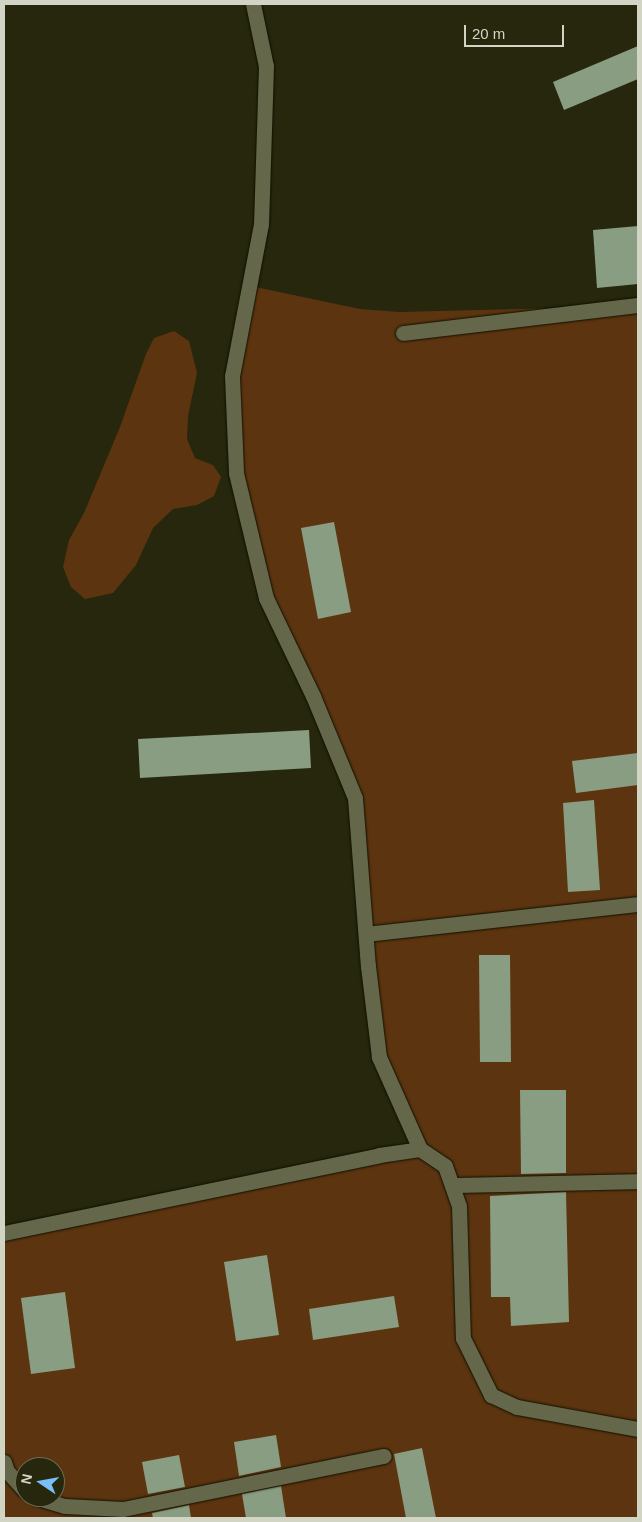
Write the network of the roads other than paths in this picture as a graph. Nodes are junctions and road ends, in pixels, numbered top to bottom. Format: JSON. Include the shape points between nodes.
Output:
{"nodes":[{"id":1,"x":254,"y":4,"type":"edge"},
{"id":2,"x":638,"y":305,"type":"edge"},
{"id":3,"x":403,"y":333,"type":"dead end"},
{"id":4,"x":638,"y":904,"type":"edge"},
{"id":5,"x":366,"y":934,"type":"junction"},
{"id":6,"x":420,"y":1149,"type":"junction"},
{"id":7,"x":638,"y":1181,"type":"edge"},
{"id":8,"x":452,"y":1185,"type":"junction"},
{"id":9,"x":4,"y":1233,"type":"edge"},
{"id":10,"x":638,"y":1429,"type":"edge"},
{"id":11,"x":384,"y":1456,"type":"dead end"},
{"id":12,"x":4,"y":1462,"type":"edge"},
{"id":13,"x":15,"y":1480,"type":"edge"},
{"id":14,"x":65,"y":1506,"type":"edge"},
{"id":15,"x":124,"y":1514,"type":"edge"}],
"edges":[{"from":1,"to":5,"type":"lane","via":[[266,66],[261,224],[232,376],[236,473],[266,598],[313,696],[355,798]]},
{"from":2,"to":3,"type":"lane"},
{"from":4,"to":5,"type":"lane"},
{"from":5,"to":6,"type":"lane","via":[[379,1057]]},
{"from":6,"to":8,"type":"lane","via":[[445,1166]]},
{"from":6,"to":9,"type":"lane"},
{"from":7,"to":8,"type":"lane"},
{"from":8,"to":10,"type":"lane","via":[[459,1206],[463,1338],[491,1395],[517,1406]]},
{"from":11,"to":15,"type":"lane"},
{"from":12,"to":13,"type":"lane"},
{"from":14,"to":15,"type":"lane"}]}
